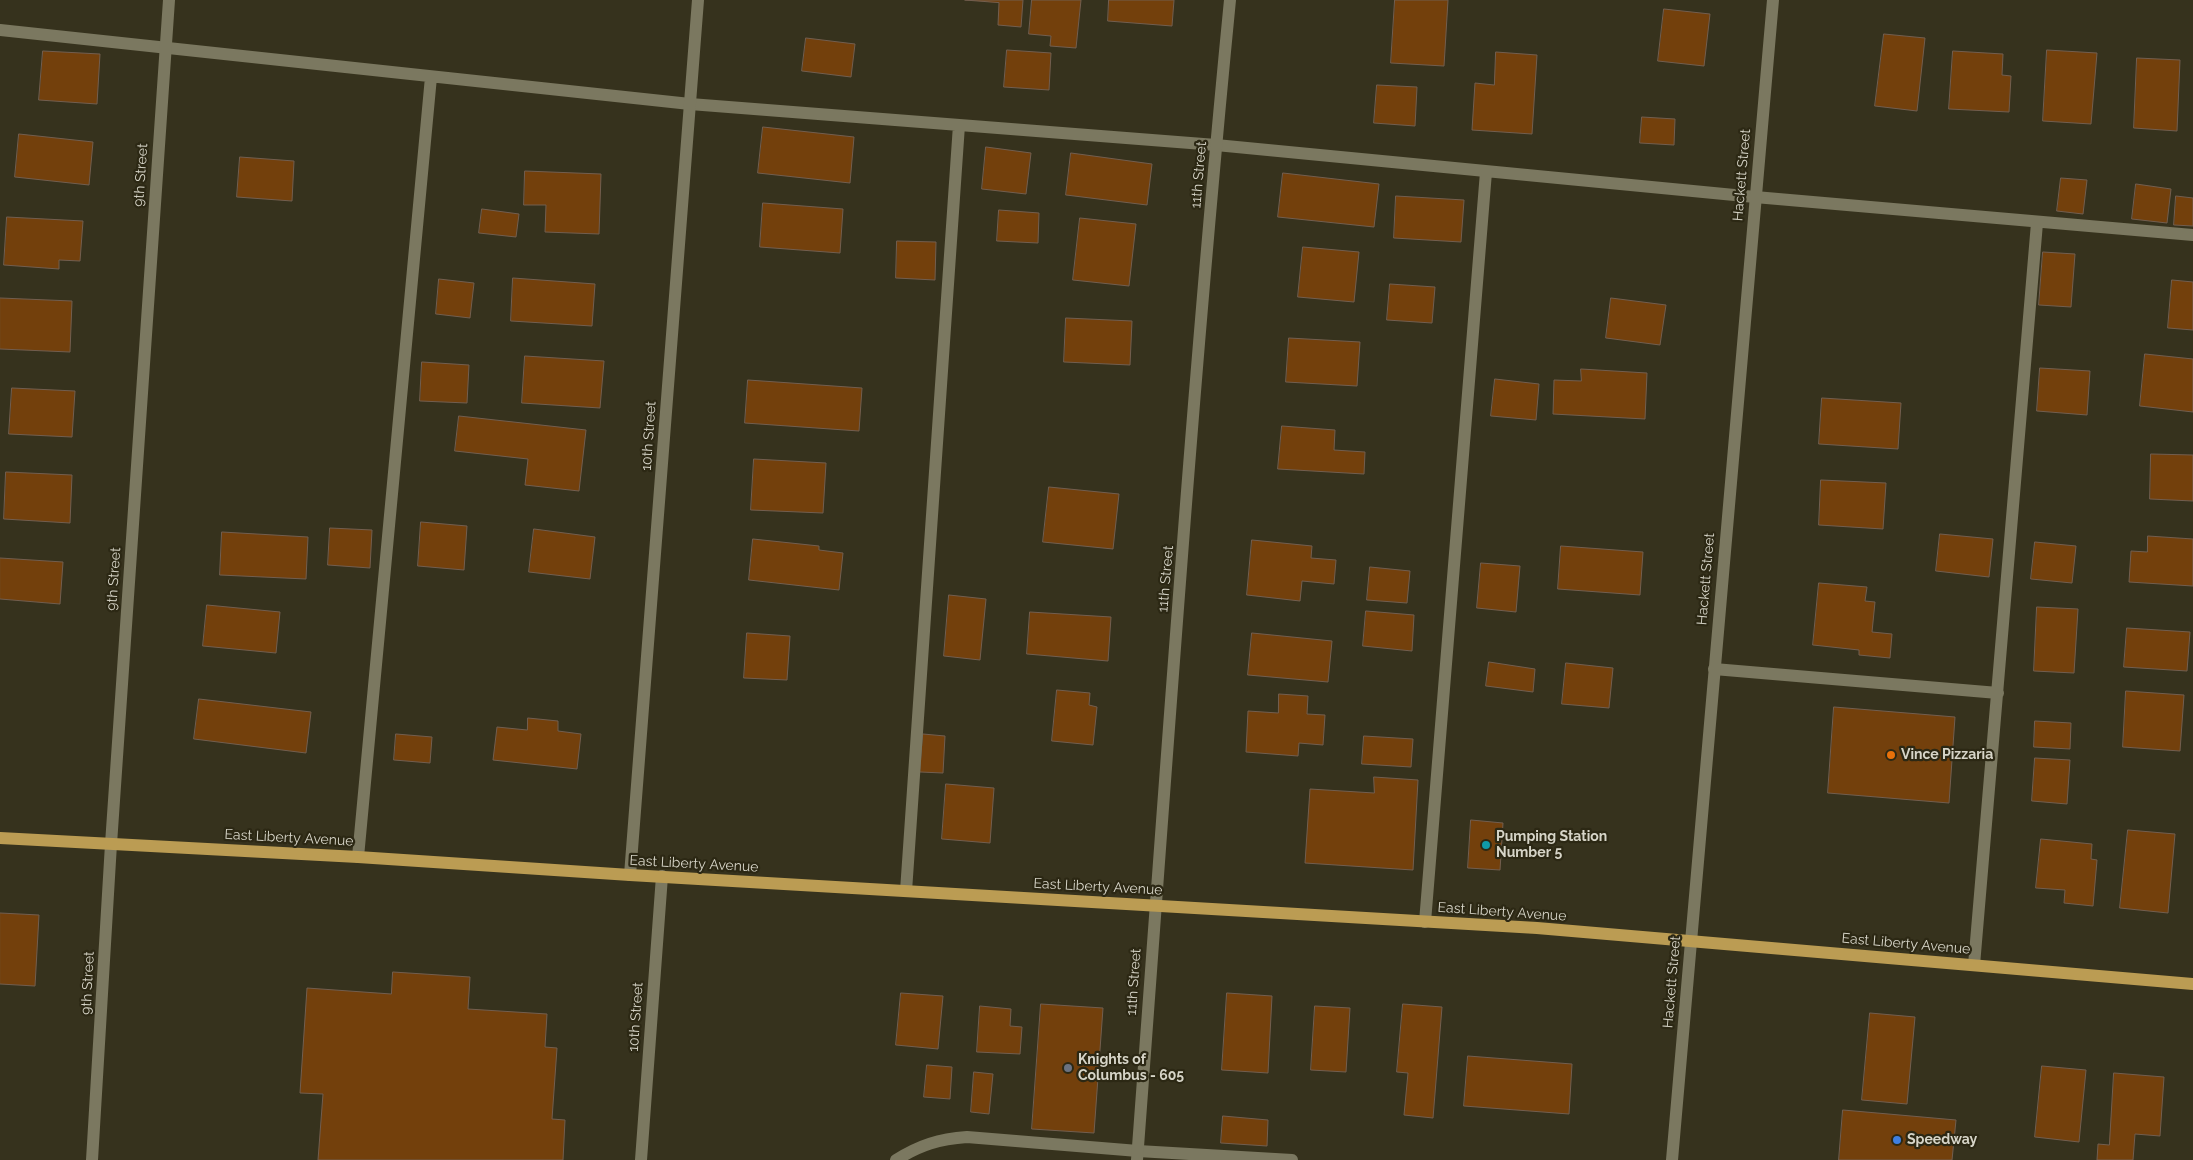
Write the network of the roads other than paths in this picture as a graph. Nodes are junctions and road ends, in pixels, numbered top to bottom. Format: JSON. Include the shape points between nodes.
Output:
{"nodes":[{"id":1,"x":169,"y":0,"type":"edge"},
{"id":2,"x":698,"y":0,"type":"edge"},
{"id":3,"x":1230,"y":0,"type":"edge"},
{"id":4,"x":1773,"y":0,"type":"edge"},
{"id":5,"x":0,"y":30,"type":"edge"},
{"id":6,"x":165,"y":46,"type":"junction"},
{"id":7,"x":431,"y":77,"type":"junction"},
{"id":8,"x":690,"y":104,"type":"junction"},
{"id":9,"x":959,"y":125,"type":"junction"},
{"id":10,"x":1216,"y":145,"type":"junction"},
{"id":11,"x":1486,"y":172,"type":"junction"},
{"id":12,"x":1755,"y":197,"type":"junction"},
{"id":13,"x":2037,"y":223,"type":"junction"},
{"id":14,"x":2193,"y":235,"type":"edge"},
{"id":15,"x":1714,"y":669,"type":"junction"},
{"id":16,"x":1998,"y":693,"type":"junction"},
{"id":17,"x":0,"y":838,"type":"edge"},
{"id":18,"x":111,"y":844,"type":"junction"},
{"id":19,"x":358,"y":857,"type":"junction"},
{"id":20,"x":630,"y":875,"type":"junction"},
{"id":21,"x":662,"y":876,"type":"junction"},
{"id":22,"x":906,"y":891,"type":"junction"},
{"id":23,"x":1154,"y":905,"type":"junction"},
{"id":24,"x":1424,"y":922,"type":"junction"},
{"id":25,"x":1690,"y":942,"type":"junction"},
{"id":26,"x":1974,"y":965,"type":"junction"},
{"id":27,"x":2193,"y":984,"type":"edge"},
{"id":28,"x":1137,"y":1155,"type":"edge"},
{"id":29,"x":92,"y":1160,"type":"edge"},
{"id":30,"x":641,"y":1160,"type":"edge"},
{"id":31,"x":896,"y":1160,"type":"edge"},
{"id":32,"x":1292,"y":1160,"type":"edge"},
{"id":33,"x":1672,"y":1160,"type":"edge"}],
"edges":[{"from":1,"to":6,"type":"street","name":"9th Street"},
{"from":2,"to":8,"type":"street","name":"10th Street"},
{"from":3,"to":10,"type":"street","name":"11th Street"},
{"from":4,"to":12,"type":"street","name":"Hackett Street"},
{"from":5,"to":6,"type":"street"},
{"from":6,"to":7,"type":"street"},
{"from":6,"to":18,"type":"street","name":"9th Street"},
{"from":7,"to":8,"type":"street"},
{"from":7,"to":19,"type":"street"},
{"from":8,"to":9,"type":"street"},
{"from":8,"to":20,"type":"street","name":"10th Street"},
{"from":9,"to":10,"type":"street"},
{"from":9,"to":22,"type":"street"},
{"from":10,"to":11,"type":"street"},
{"from":10,"to":23,"type":"street","name":"11th Street"},
{"from":11,"to":12,"type":"street"},
{"from":11,"to":24,"type":"street"},
{"from":12,"to":13,"type":"street"},
{"from":12,"to":15,"type":"street","name":"Hackett Street"},
{"from":13,"to":14,"type":"street"},
{"from":13,"to":16,"type":"street"},
{"from":15,"to":16,"type":"street"},
{"from":15,"to":25,"type":"street","name":"Hackett Street"},
{"from":16,"to":26,"type":"street"},
{"from":17,"to":18,"type":"main road","name":"East Liberty Avenue"},
{"from":18,"to":19,"type":"main road","name":"East Liberty Avenue"},
{"from":18,"to":29,"type":"street","name":"9th Street"},
{"from":19,"to":20,"type":"main road","name":"East Liberty Avenue"},
{"from":20,"to":21,"type":"main road","name":"East Liberty Avenue"},
{"from":21,"to":22,"type":"main road","name":"East Liberty Avenue"},
{"from":21,"to":30,"type":"street","name":"10th Street"},
{"from":22,"to":23,"type":"main road","name":"East Liberty Avenue"},
{"from":23,"to":24,"type":"main road","name":"East Liberty Avenue"},
{"from":23,"to":28,"type":"street","name":"11th Street"},
{"from":24,"to":25,"type":"main road","name":"East Liberty Avenue"},
{"from":25,"to":26,"type":"main road","name":"East Liberty Avenue"},
{"from":25,"to":33,"type":"street","name":"Hackett Street"},
{"from":26,"to":27,"type":"main road","name":"East Liberty Avenue"},
{"from":28,"to":31,"type":"street","via":[[967,1137],[942,1139]]},
{"from":28,"to":32,"type":"street"}]}
